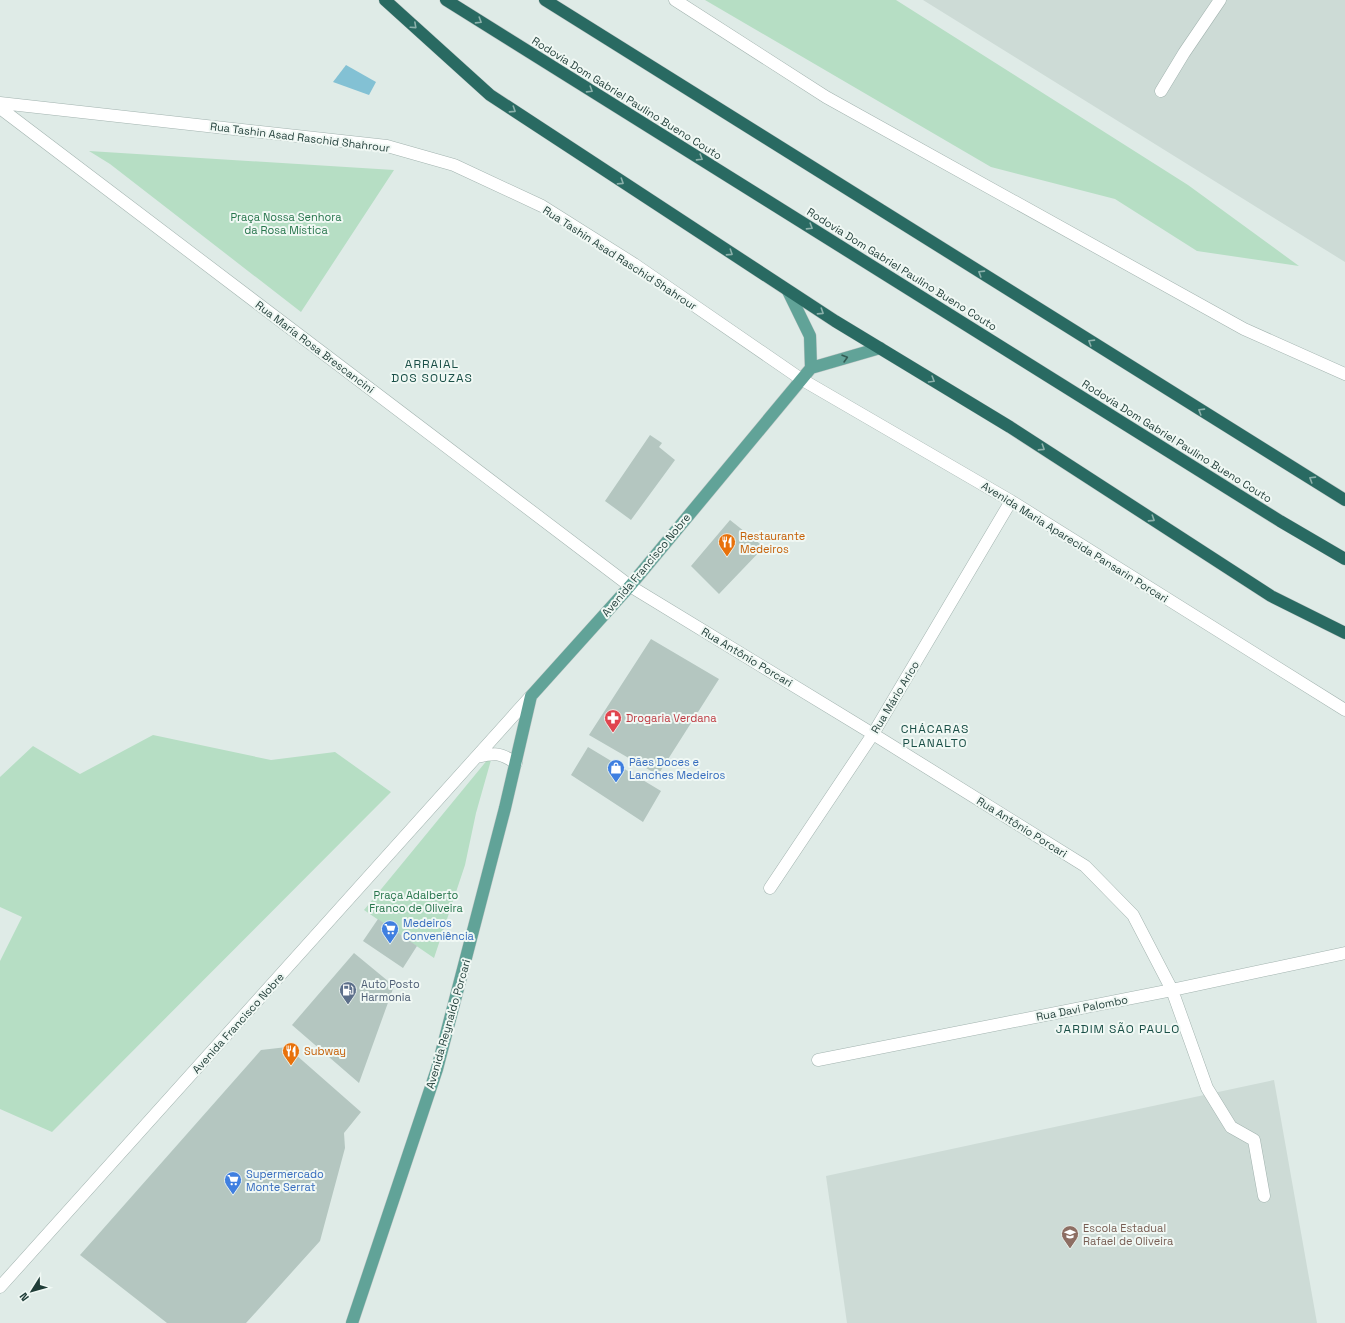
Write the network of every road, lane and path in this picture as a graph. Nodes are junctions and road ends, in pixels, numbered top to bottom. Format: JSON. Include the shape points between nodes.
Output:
{"nodes":[{"id":1,"x":385,"y":0,"type":"edge"},
{"id":2,"x":446,"y":0,"type":"edge"},
{"id":3,"x":545,"y":0,"type":"edge"},
{"id":4,"x":675,"y":0,"type":"edge"},
{"id":5,"x":1220,"y":0,"type":"edge"},
{"id":6,"x":1161,"y":91,"type":"dead end"},
{"id":7,"x":0,"y":103,"type":"edge"},
{"id":8,"x":0,"y":108,"type":"edge"},
{"id":9,"x":788,"y":290,"type":"junction"},
{"id":10,"x":880,"y":348,"type":"junction"},
{"id":11,"x":811,"y":368,"type":"junction"},
{"id":12,"x":1345,"y":374,"type":"edge"},
{"id":13,"x":801,"y":380,"type":"junction"},
{"id":14,"x":1345,"y":500,"type":"edge"},
{"id":15,"x":1011,"y":501,"type":"junction"},
{"id":16,"x":1345,"y":559,"type":"edge"},
{"id":17,"x":630,"y":586,"type":"junction"},
{"id":18,"x":1345,"y":633,"type":"edge"},
{"id":19,"x":531,"y":696,"type":"junction"},
{"id":20,"x":1345,"y":710,"type":"edge"},
{"id":21,"x":873,"y":734,"type":"junction"},
{"id":22,"x":476,"y":757,"type":"junction"},
{"id":23,"x":516,"y":763,"type":"junction"},
{"id":24,"x":770,"y":888,"type":"dead end"},
{"id":25,"x":1345,"y":953,"type":"edge"},
{"id":26,"x":1172,"y":990,"type":"junction"},
{"id":27,"x":818,"y":1060,"type":"dead end"},
{"id":28,"x":1264,"y":1196,"type":"dead end"},
{"id":29,"x":0,"y":1287,"type":"edge"},
{"id":30,"x":352,"y":1323,"type":"edge"}],
"edges":[{"from":1,"to":9,"type":"highway","one_way":true,"via":[[490,95]]},
{"from":2,"to":16,"type":"highway","name":"Rodovia Dom Gabriel Paulino Bueno Couto","one_way":true,"via":[[1273,517]]},
{"from":14,"to":3,"type":"highway","one_way":true},
{"from":4,"to":12,"type":"street","via":[[826,97],[1244,329]]},
{"from":5,"to":6,"type":"street"},
{"from":7,"to":13,"type":"street","name":"Rua Tashin Asad Raschid Shahrour","via":[[387,146],[454,165],[542,206],[634,264]]},
{"from":8,"to":17,"type":"street","name":"Rua Maria Rosa Brescancini"},
{"from":9,"to":10,"type":"highway","one_way":true},
{"from":9,"to":11,"type":"main road","via":[[810,336]]},
{"from":11,"to":10,"type":"main road","one_way":true},
{"from":10,"to":18,"type":"highway","one_way":true,"via":[[1010,427],[1271,596]]},
{"from":11,"to":13,"type":"main road","name":"Avenida Francisco Nobre"},
{"from":13,"to":15,"type":"street","name":"Avenida Maria Aparecida Pansarin Porcari"},
{"from":13,"to":17,"type":"main road","name":"Avenida Francisco Nobre"},
{"from":15,"to":20,"type":"street","name":"Avenida Maria Aparecida Pansarin Porcari"},
{"from":15,"to":21,"type":"street","name":"Rua Mário Arico"},
{"from":17,"to":19,"type":"main road","name":"Avenida Francisco Nobre"},
{"from":17,"to":21,"type":"street","name":"Rua Antônio Porcari"},
{"from":19,"to":22,"type":"street","name":"Avenida Francisco Nobre"},
{"from":19,"to":23,"type":"main road","name":"Avenida Reynaldo Porcari"},
{"from":21,"to":24,"type":"street","name":"Rua Mário Arico"},
{"from":21,"to":26,"type":"street","name":"Rua Antônio Porcari","via":[[1085,866],[1133,915]]},
{"from":22,"to":23,"type":"street","via":[[492,753],[501,754]]},
{"from":22,"to":29,"type":"street","name":"Avenida Francisco Nobre"},
{"from":23,"to":30,"type":"main road","name":"Avenida Reynaldo Porcari","via":[[437,1069]]},
{"from":25,"to":26,"type":"street","name":"Rua Davi Palombo"},
{"from":26,"to":27,"type":"street","name":"Rua Davi Palombo"},
{"from":26,"to":28,"type":"street","name":"Rua Antônio Porcari","via":[[1207,1088],[1231,1127],[1254,1140]]}]}
